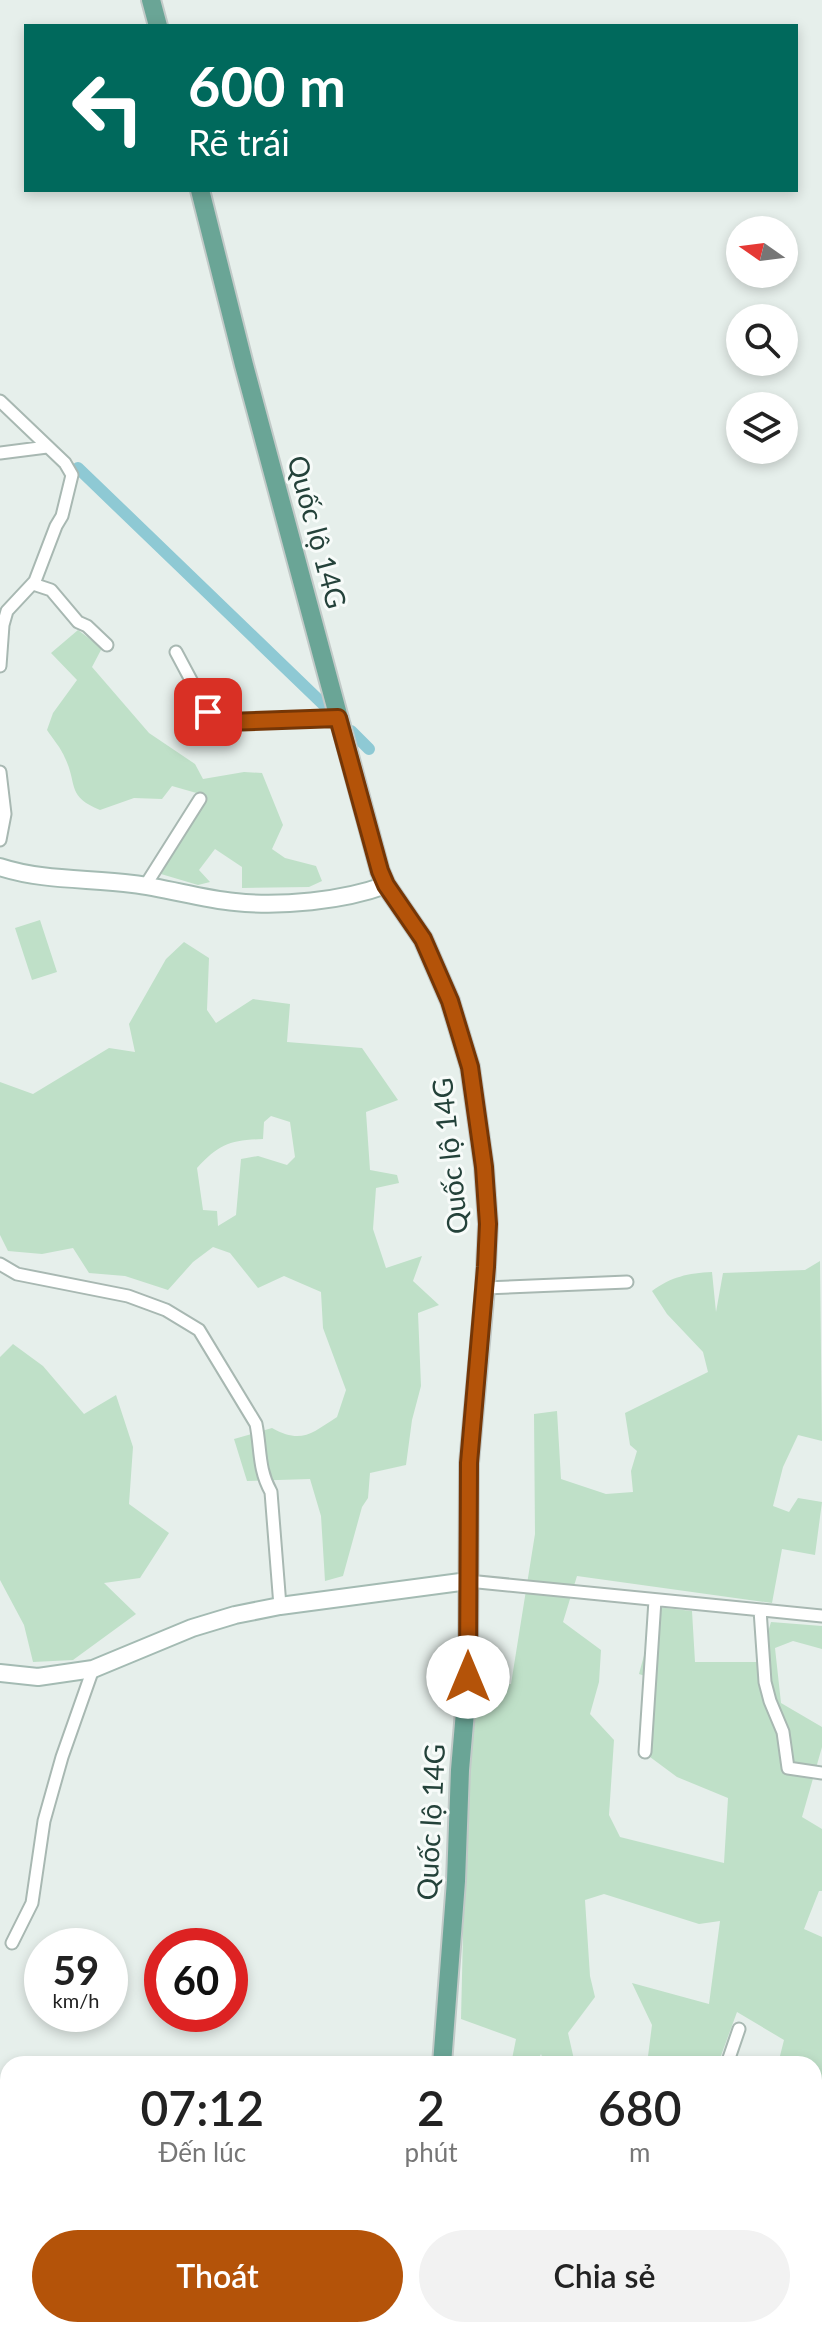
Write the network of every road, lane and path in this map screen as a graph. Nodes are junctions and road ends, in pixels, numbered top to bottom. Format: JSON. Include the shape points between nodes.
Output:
{"nodes":[{"id":1,"x":151,"y":0,"type":"edge"},
{"id":2,"x":157,"y":24,"type":"edge"},
{"id":3,"x":201,"y":192,"type":"edge"},
{"id":4,"x":2,"y":406,"type":"edge"},
{"id":5,"x":47,"y":447,"type":"junction"},
{"id":6,"x":0,"y":453,"type":"edge"},
{"id":7,"x":33,"y":584,"type":"junction"},
{"id":8,"x":107,"y":645,"type":"dead end"},
{"id":9,"x":176,"y":652,"type":"dead end"},
{"id":10,"x":0,"y":666,"type":"edge"},
{"id":11,"x":338,"y":718,"type":"junction"},
{"id":12,"x":0,"y":772,"type":"edge"},
{"id":13,"x":200,"y":799,"type":"dead end"},
{"id":14,"x":0,"y":840,"type":"edge"},
{"id":15,"x":0,"y":867,"type":"edge"},
{"id":16,"x":386,"y":885,"type":"junction"},
{"id":17,"x":145,"y":886,"type":"junction"},
{"id":18,"x":0,"y":1264,"type":"edge"},
{"id":19,"x":627,"y":1282,"type":"dead end"},
{"id":20,"x":485,"y":1288,"type":"junction"},
{"id":21,"x":468,"y":1581,"type":"junction"},
{"id":22,"x":655,"y":1600,"type":"junction"},
{"id":23,"x":280,"y":1606,"type":"junction"},
{"id":24,"x":760,"y":1610,"type":"junction"},
{"id":25,"x":822,"y":1616,"type":"edge"},
{"id":26,"x":93,"y":1669,"type":"junction"},
{"id":27,"x":0,"y":1673,"type":"edge"},
{"id":28,"x":645,"y":1752,"type":"dead end"},
{"id":29,"x":822,"y":1773,"type":"edge"},
{"id":30,"x":12,"y":1943,"type":"dead end"},
{"id":31,"x":739,"y":2029,"type":"dead end"},
{"id":32,"x":443,"y":2056,"type":"edge"},
{"id":33,"x":730,"y":2056,"type":"edge"}],
"edges":[{"from":1,"to":2,"type":"main road"},
{"from":3,"to":11,"type":"main road","name":"Quốc lộ 14G"},
{"from":4,"to":5,"type":"street"},
{"from":5,"to":6,"type":"street"},
{"from":5,"to":7,"type":"street","via":[[72,475],[62,516]]},
{"from":7,"to":8,"type":"street","via":[[51,590]]},
{"from":7,"to":10,"type":"street","via":[[7,611]]},
{"from":9,"to":11,"type":"street","via":[[216,719]]},
{"from":11,"to":16,"type":"main road","name":"Quốc lộ 14G"},
{"from":12,"to":14,"type":"street","via":[[5,814]]},
{"from":13,"to":17,"type":"street"},
{"from":15,"to":17,"type":"street","via":[[24,875]]},
{"from":16,"to":17,"type":"street","via":[[276,904]]},
{"from":16,"to":20,"type":"main road","name":"Quốc lộ 14G","via":[[423,939],[470,1067],[488,1224]]},
{"from":18,"to":23,"type":"street","via":[[17,1274],[128,1296],[199,1330],[256,1424],[259,1461],[271,1492]]},
{"from":19,"to":20,"type":"street"},
{"from":20,"to":21,"type":"main road","name":"Quốc lộ 14G","via":[[469,1463]]},
{"from":21,"to":22,"type":"street"},
{"from":21,"to":23,"type":"street"},
{"from":21,"to":32,"type":"main road","name":"Quốc lộ 14G","via":[[468,1677]]},
{"from":22,"to":24,"type":"street"},
{"from":22,"to":28,"type":"street"},
{"from":23,"to":26,"type":"street","via":[[192,1628]]},
{"from":24,"to":25,"type":"street"},
{"from":24,"to":29,"type":"street","via":[[765,1682],[783,1732],[788,1768]]},
{"from":26,"to":27,"type":"street","via":[[38,1677]]},
{"from":26,"to":30,"type":"street","via":[[44,1821],[32,1903]]},
{"from":31,"to":33,"type":"street"}]}
